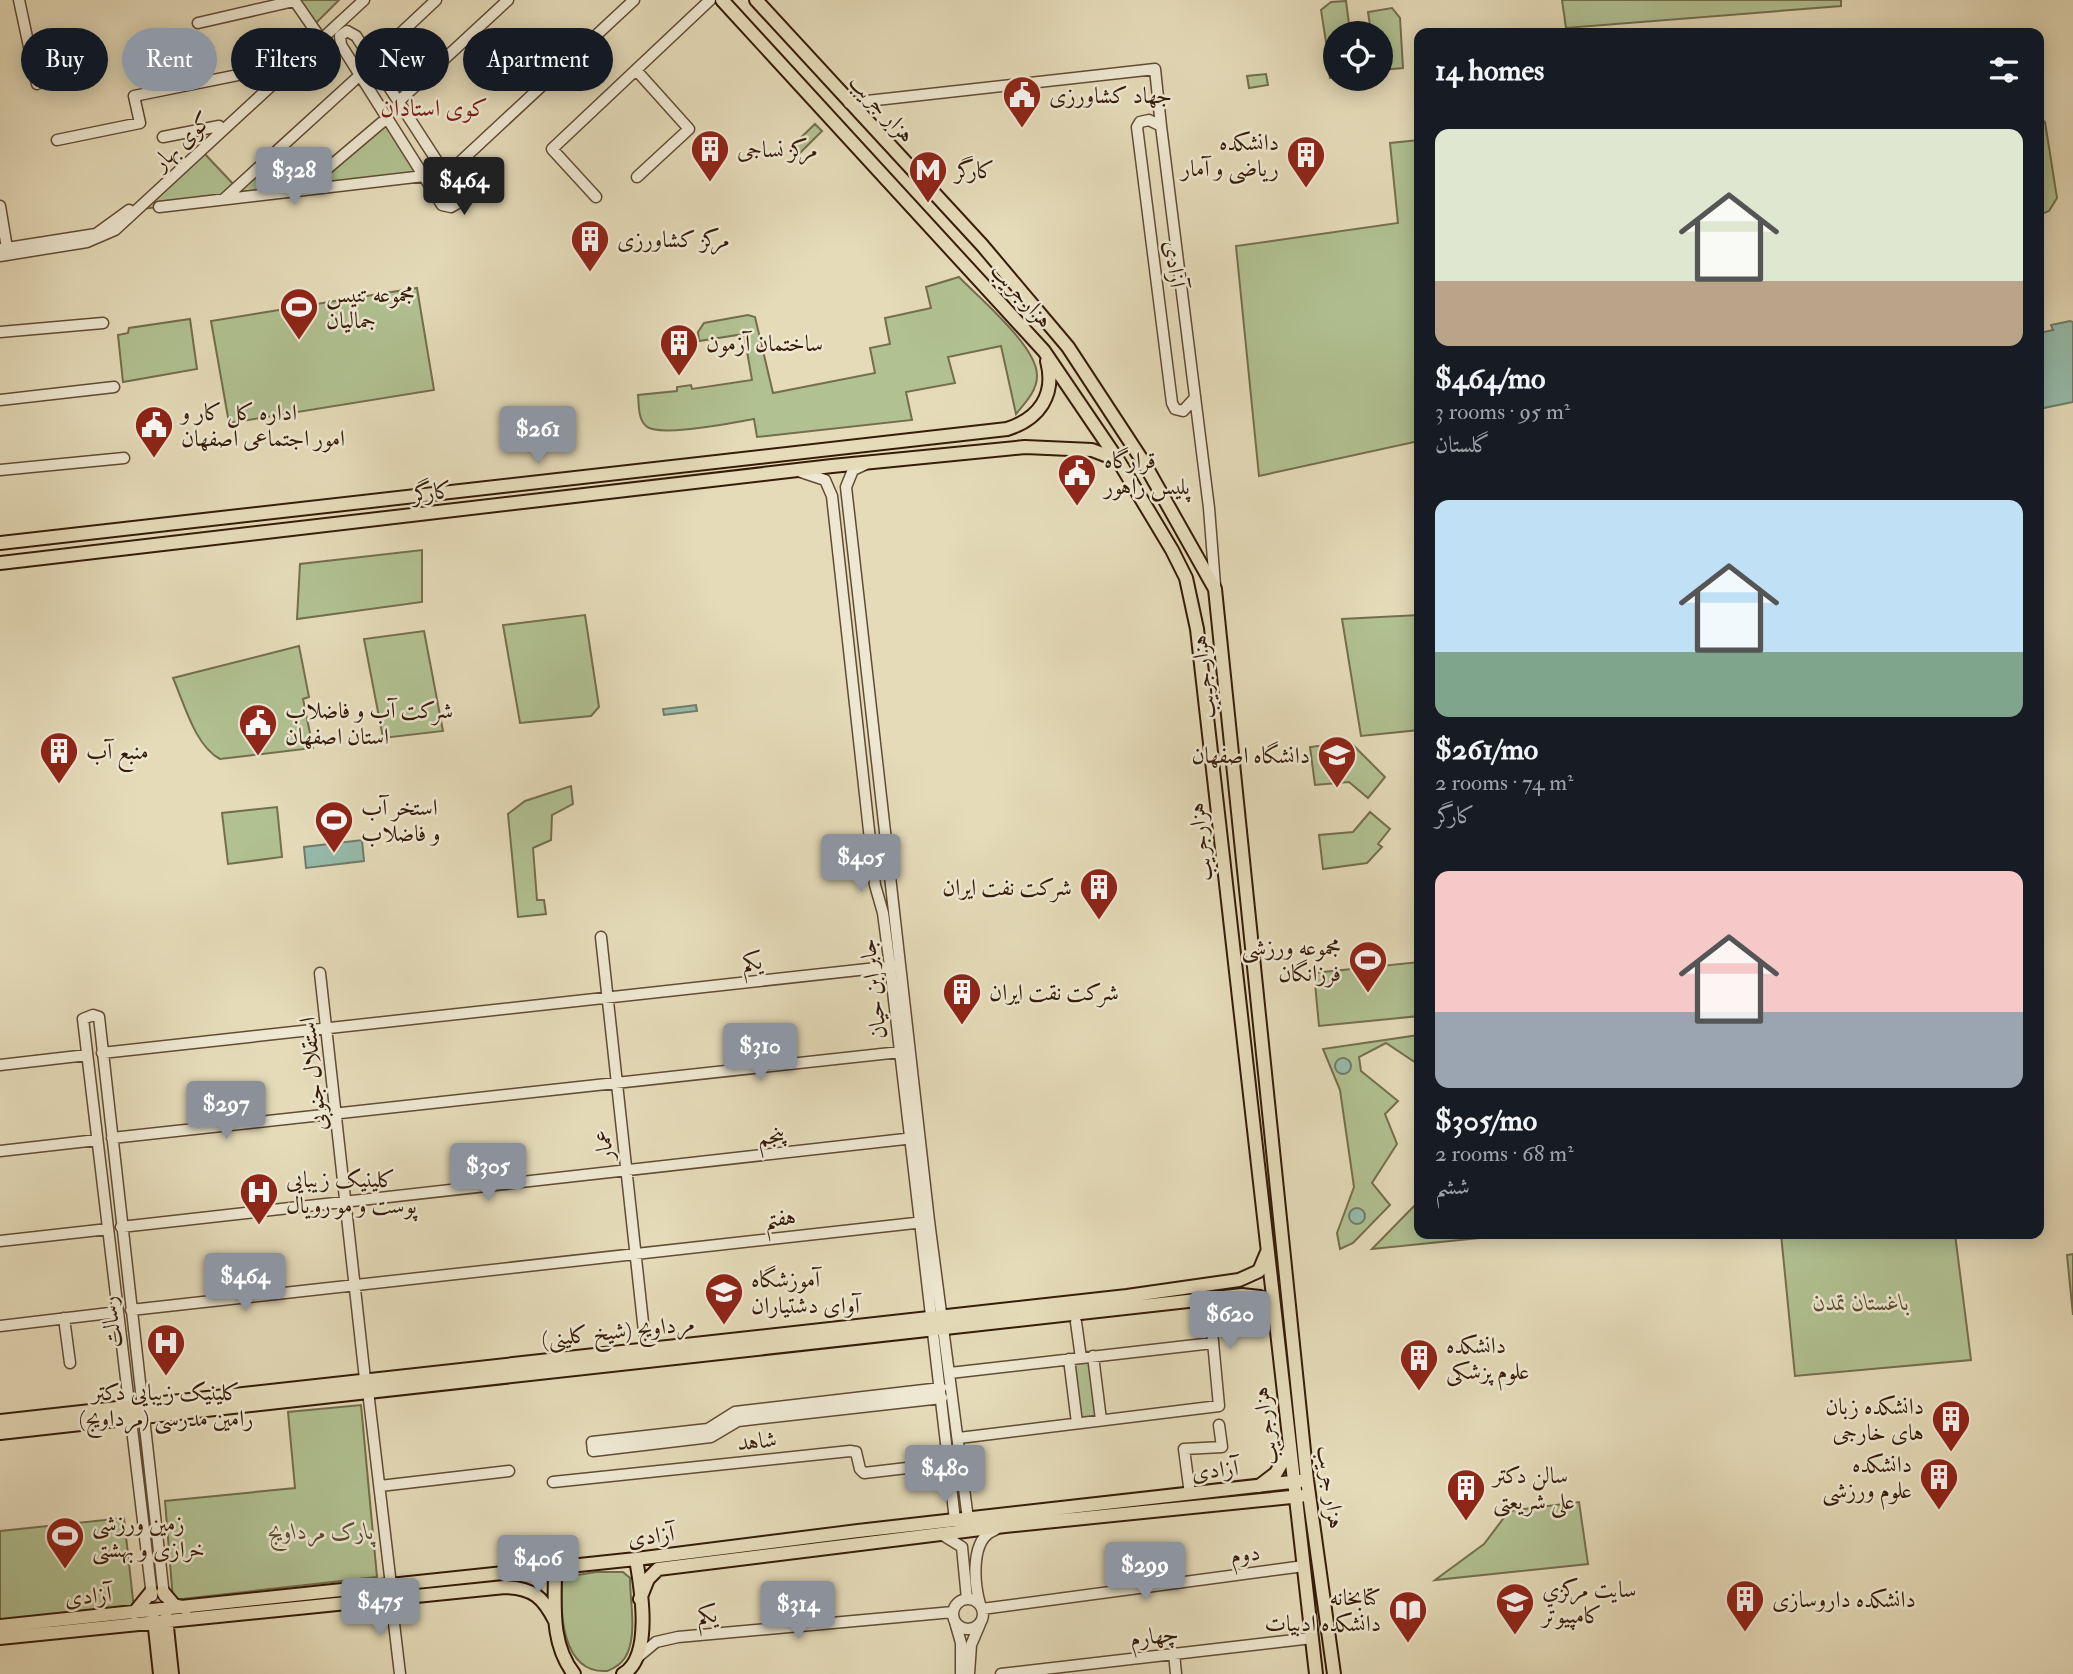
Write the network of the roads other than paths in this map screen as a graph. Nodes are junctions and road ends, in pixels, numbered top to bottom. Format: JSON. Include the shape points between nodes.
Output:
{"nodes":[{"id":1,"x":19,"y":0,"type":"edge"},
{"id":2,"x":294,"y":0,"type":"edge"},
{"id":3,"x":356,"y":0,"type":"edge"},
{"id":4,"x":364,"y":0,"type":"edge"},
{"id":5,"x":436,"y":0,"type":"edge"},
{"id":6,"x":508,"y":0,"type":"edge"},
{"id":7,"x":634,"y":0,"type":"edge"},
{"id":8,"x":710,"y":0,"type":"edge"},
{"id":9,"x":722,"y":0,"type":"edge"},
{"id":10,"x":756,"y":0,"type":"edge"},
{"id":11,"x":198,"y":23,"type":"dead end"},
{"id":12,"x":25,"y":28,"type":"edge"},
{"id":13,"x":314,"y":28,"type":"edge"},
{"id":14,"x":329,"y":28,"type":"edge"},
{"id":15,"x":331,"y":28,"type":"edge"},
{"id":16,"x":406,"y":28,"type":"edge"},
{"id":17,"x":355,"y":35,"type":"edge"},
{"id":18,"x":355,"y":67,"type":"edge"},
{"id":19,"x":636,"y":70,"type":"junction"},
{"id":20,"x":231,"y":78,"type":"edge"},
{"id":21,"x":355,"y":80,"type":"edge"},
{"id":22,"x":258,"y":91,"type":"edge"},
{"id":23,"x":261,"y":91,"type":"edge"},
{"id":24,"x":370,"y":91,"type":"edge"},
{"id":25,"x":391,"y":91,"type":"edge"},
{"id":26,"x":398,"y":102,"type":"junction"},
{"id":27,"x":849,"y":103,"type":"junction"},
{"id":28,"x":387,"y":118,"type":"junction"},
{"id":29,"x":219,"y":125,"type":"junction"},
{"id":30,"x":1161,"y":126,"type":"junction"},
{"id":31,"x":163,"y":138,"type":"dead end"},
{"id":32,"x":57,"y":140,"type":"dead end"},
{"id":33,"x":424,"y":176,"type":"junction"},
{"id":34,"x":446,"y":176,"type":"junction"},
{"id":35,"x":637,"y":177,"type":"dead end"},
{"id":36,"x":300,"y":191,"type":"junction"},
{"id":37,"x":596,"y":197,"type":"dead end"},
{"id":38,"x":224,"y":199,"type":"junction"},
{"id":39,"x":0,"y":206,"type":"edge"},
{"id":40,"x":159,"y":207,"type":"dead end"},
{"id":41,"x":4,"y":252,"type":"edge"},
{"id":42,"x":103,"y":323,"type":"dead end"},
{"id":43,"x":0,"y":332,"type":"edge"},
{"id":44,"x":1044,"y":351,"type":"junction"},
{"id":45,"x":114,"y":387,"type":"dead end"},
{"id":46,"x":0,"y":400,"type":"edge"},
{"id":47,"x":1194,"y":400,"type":"junction"},
{"id":48,"x":929,"y":439,"type":"junction"},
{"id":49,"x":782,"y":455,"type":"junction"},
{"id":50,"x":929,"y":457,"type":"junction"},
{"id":51,"x":124,"y":458,"type":"dead end"},
{"id":52,"x":1118,"y":460,"type":"junction"},
{"id":53,"x":867,"y":463,"type":"junction"},
{"id":54,"x":678,"y":467,"type":"junction"},
{"id":55,"x":0,"y":470,"type":"edge"},
{"id":56,"x":797,"y":471,"type":"junction"},
{"id":57,"x":716,"y":480,"type":"junction"},
{"id":58,"x":632,"y":490,"type":"junction"},
{"id":59,"x":846,"y":492,"type":"junction"},
{"id":60,"x":832,"y":496,"type":"junction"},
{"id":61,"x":0,"y":543,"type":"edge"},
{"id":62,"x":0,"y":563,"type":"edge"},
{"id":63,"x":1215,"y":589,"type":"junction"},
{"id":64,"x":871,"y":694,"type":"junction"},
{"id":65,"x":854,"y":695,"type":"junction"},
{"id":66,"x":601,"y":937,"type":"dead end"},
{"id":67,"x":895,"y":966,"type":"junction"},
{"id":68,"x":320,"y":973,"type":"dead end"},
{"id":69,"x":608,"y":996,"type":"junction"},
{"id":70,"x":328,"y":1028,"type":"junction"},
{"id":71,"x":900,"y":1052,"type":"junction"},
{"id":72,"x":102,"y":1054,"type":"junction"},
{"id":73,"x":87,"y":1055,"type":"junction"},
{"id":74,"x":0,"y":1065,"type":"edge"},
{"id":75,"x":617,"y":1084,"type":"junction"},
{"id":76,"x":337,"y":1114,"type":"junction"},
{"id":77,"x":112,"y":1138,"type":"junction"},
{"id":78,"x":915,"y":1138,"type":"junction"},
{"id":79,"x":97,"y":1140,"type":"junction"},
{"id":80,"x":0,"y":1151,"type":"edge"},
{"id":81,"x":626,"y":1172,"type":"junction"},
{"id":82,"x":347,"y":1203,"type":"junction"},
{"id":83,"x":924,"y":1222,"type":"junction"},
{"id":84,"x":121,"y":1227,"type":"junction"},
{"id":85,"x":108,"y":1228,"type":"junction"},
{"id":86,"x":0,"y":1241,"type":"edge"},
{"id":87,"x":1268,"y":1252,"type":"junction"},
{"id":88,"x":635,"y":1254,"type":"junction"},
{"id":89,"x":355,"y":1285,"type":"junction"},
{"id":90,"x":1209,"y":1299,"type":"junction"},
{"id":91,"x":1128,"y":1302,"type":"junction"},
{"id":92,"x":1273,"y":1307,"type":"junction"},
{"id":93,"x":131,"y":1311,"type":"junction"},
{"id":94,"x":118,"y":1312,"type":"junction"},
{"id":95,"x":64,"y":1318,"type":"junction"},
{"id":96,"x":937,"y":1322,"type":"junction"},
{"id":97,"x":1076,"y":1322,"type":"dead end"},
{"id":98,"x":0,"y":1326,"type":"edge"},
{"id":99,"x":1213,"y":1343,"type":"junction"},
{"id":100,"x":646,"y":1350,"type":"junction"},
{"id":101,"x":1093,"y":1356,"type":"junction"},
{"id":102,"x":1081,"y":1358,"type":"junction"},
{"id":103,"x":1069,"y":1359,"type":"junction"},
{"id":104,"x":70,"y":1363,"type":"dead end"},
{"id":105,"x":950,"y":1373,"type":"junction"},
{"id":106,"x":366,"y":1385,"type":"junction"},
{"id":107,"x":941,"y":1393,"type":"junction"},
{"id":108,"x":136,"y":1411,"type":"junction"},
{"id":109,"x":1101,"y":1420,"type":"junction"},
{"id":110,"x":0,"y":1421,"type":"edge"},
{"id":111,"x":1077,"y":1423,"type":"junction"},
{"id":112,"x":1219,"y":1425,"type":"dead end"},
{"id":113,"x":0,"y":1433,"type":"edge"},
{"id":114,"x":959,"y":1438,"type":"junction"},
{"id":115,"x":1289,"y":1449,"type":"junction"},
{"id":116,"x":950,"y":1463,"type":"junction"},
{"id":117,"x":509,"y":1471,"type":"dead end"},
{"id":118,"x":1307,"y":1480,"type":"junction"},
{"id":119,"x":553,"y":1482,"type":"dead end"},
{"id":120,"x":1293,"y":1482,"type":"junction"},
{"id":121,"x":380,"y":1486,"type":"junction"},
{"id":122,"x":1258,"y":1486,"type":"junction"},
{"id":123,"x":1190,"y":1493,"type":"junction"},
{"id":124,"x":1309,"y":1495,"type":"junction"},
{"id":125,"x":1295,"y":1497,"type":"junction"},
{"id":126,"x":1087,"y":1512,"type":"junction"},
{"id":127,"x":962,"y":1520,"type":"junction"},
{"id":128,"x":1005,"y":1526,"type":"junction"},
{"id":129,"x":858,"y":1531,"type":"junction"},
{"id":130,"x":941,"y":1534,"type":"junction"},
{"id":131,"x":859,"y":1544,"type":"junction"},
{"id":132,"x":636,"y":1559,"type":"junction"},
{"id":133,"x":1304,"y":1566,"type":"junction"},
{"id":134,"x":555,"y":1568,"type":"junction"},
{"id":135,"x":391,"y":1585,"type":"junction"},
{"id":136,"x":157,"y":1592,"type":"junction"},
{"id":137,"x":391,"y":1598,"type":"junction"},
{"id":138,"x":640,"y":1599,"type":"junction"},
{"id":139,"x":967,"y":1599,"type":"junction"},
{"id":140,"x":981,"y":1607,"type":"junction"},
{"id":141,"x":188,"y":1614,"type":"junction"},
{"id":142,"x":160,"y":1617,"type":"junction"},
{"id":143,"x":954,"y":1617,"type":"junction"},
{"id":144,"x":137,"y":1619,"type":"junction"},
{"id":145,"x":982,"y":1620,"type":"junction"},
{"id":146,"x":555,"y":1621,"type":"junction"},
{"id":147,"x":0,"y":1626,"type":"edge"},
{"id":148,"x":0,"y":1638,"type":"edge"},
{"id":149,"x":1312,"y":1638,"type":"junction"},
{"id":150,"x":168,"y":1640,"type":"junction"},
{"id":151,"x":158,"y":1650,"type":"junction"},
{"id":152,"x":1174,"y":1653,"type":"junction"},
{"id":153,"x":638,"y":1657,"type":"junction"},
{"id":154,"x":627,"y":1673,"type":"edge"},
{"id":155,"x":160,"y":1674,"type":"edge"},
{"id":156,"x":172,"y":1674,"type":"edge"},
{"id":157,"x":400,"y":1674,"type":"edge"},
{"id":158,"x":574,"y":1674,"type":"edge"},
{"id":159,"x":961,"y":1674,"type":"edge"},
{"id":160,"x":969,"y":1674,"type":"edge"},
{"id":161,"x":1001,"y":1674,"type":"edge"},
{"id":162,"x":1176,"y":1674,"type":"edge"},
{"id":163,"x":1316,"y":1674,"type":"edge"},
{"id":164,"x":1334,"y":1674,"type":"edge"}],
"edges":[{"from":1,"to":12,"type":"street"},
{"from":2,"to":11,"type":"street"},
{"from":2,"to":13,"type":"street"},
{"from":3,"to":14,"type":"street","name":"کوی بهار"},
{"from":4,"to":15,"type":"street","name":"کوی بهار"},
{"from":5,"to":16,"type":"street"},
{"from":6,"to":26,"type":"street"},
{"from":7,"to":34,"type":"street"},
{"from":8,"to":19,"type":"street"},
{"from":9,"to":44,"type":"main road","name":"هزارجریب"},
{"from":10,"to":27,"type":"main road","name":"هزار جریب"},
{"from":17,"to":18,"type":"street","via":[[347,31],[339,41]]},
{"from":19,"to":35,"type":"street","via":[[689,130]]},
{"from":19,"to":37,"type":"street","via":[[552,149]]},
{"from":20,"to":32,"type":"street","via":[[134,96],[141,123]]},
{"from":21,"to":38,"type":"street"},
{"from":22,"to":29,"type":"street","name":"کوی بهار"},
{"from":23,"to":41,"type":"street","name":"کوی بهار","via":[[115,230],[87,242]]},
{"from":24,"to":28,"type":"street"},
{"from":25,"to":26,"type":"street"},
{"from":26,"to":34,"type":"street"},
{"from":27,"to":30,"type":"street","name":"آزادی","via":[[1155,69]]},
{"from":27,"to":63,"type":"main road","name":"هزار جریب","via":[[982,245],[1068,347],[1144,463]]},
{"from":28,"to":33,"type":"street"},
{"from":28,"to":36,"type":"street"},
{"from":29,"to":31,"type":"street"},
{"from":29,"to":41,"type":"street","name":"کوی بهار","via":[[123,215],[96,234]]},
{"from":30,"to":47,"type":"street","name":"آزادی"},
{"from":30,"to":47,"type":"street","name":"آزادی","via":[[1149,120],[1137,127],[1172,403],[1183,411]]},
{"from":33,"to":34,"type":"street","via":[[442,205],[450,207],[458,203],[459,195]]},
{"from":33,"to":36,"type":"street"},
{"from":36,"to":38,"type":"street"},
{"from":38,"to":40,"type":"street"},
{"from":39,"to":41,"type":"street"},
{"from":42,"to":43,"type":"street"},
{"from":44,"to":48,"type":"main road","name":"کارگر","via":[[1050,373],[1048,393],[1034,417],[1007,429]]},
{"from":44,"to":52,"type":"main road","name":"هزارجریب"},
{"from":45,"to":46,"type":"street"},
{"from":47,"to":63,"type":"street","name":"آزادی"},
{"from":48,"to":49,"type":"main road","name":"کارگر"},
{"from":48,"to":50,"type":"main road"},
{"from":49,"to":54,"type":"main road","name":"کارگر"},
{"from":49,"to":57,"type":"main road","via":[[709,470],[709,477]]},
{"from":50,"to":52,"type":"main road","name":"کارگر","via":[[1062,446],[1093,450]]},
{"from":50,"to":53,"type":"main road","name":"کارگر"},
{"from":51,"to":55,"type":"street"},
{"from":52,"to":87,"type":"main road","name":"هزارجریب","via":[[1183,571],[1197,629]]},
{"from":53,"to":56,"type":"main road","name":"کارگر"},
{"from":53,"to":59,"type":"street","via":[[849,475]]},
{"from":54,"to":58,"type":"main road","via":[[685,474],[682,478],[644,483]]},
{"from":54,"to":61,"type":"main road","name":"کارگر"},
{"from":56,"to":57,"type":"main road","name":"کارگر"},
{"from":56,"to":60,"type":"street","via":[[825,480]]},
{"from":57,"to":58,"type":"main road","name":"کارگر"},
{"from":58,"to":62,"type":"main road","name":"کارگر"},
{"from":59,"to":60,"type":"street","via":[[836,488]]},
{"from":59,"to":64,"type":"street","name":"جابر ابن حیان"},
{"from":60,"to":65,"type":"street","name":"جابر ابن حیان"},
{"from":63,"to":118,"type":"main road","name":"هزار جریب"},
{"from":64,"to":65,"type":"street"},
{"from":64,"to":67,"type":"street","name":"جابر ابن حیان"},
{"from":65,"to":67,"type":"street","name":"جابر ابن حیان","via":[[875,885]]},
{"from":66,"to":69,"type":"street","name":"عمار"},
{"from":67,"to":69,"type":"street","name":"یکم"},
{"from":67,"to":71,"type":"street","name":"جابر ابن حیان"},
{"from":67,"to":78,"type":"street","name":"جابر ابن حیان"},
{"from":68,"to":70,"type":"street","name":"استقلال جنوبی"},
{"from":69,"to":70,"type":"street"},
{"from":69,"to":75,"type":"street","name":"عمار"},
{"from":70,"to":72,"type":"street"},
{"from":70,"to":76,"type":"street","name":"استقلال جنوبی"},
{"from":71,"to":75,"type":"street"},
{"from":71,"to":78,"type":"street","name":"جابر ابن حیان"},
{"from":72,"to":73,"type":"street","name":"رسالت","via":[[99,1017],[93,1015],[83,1019]]},
{"from":72,"to":77,"type":"street","name":"رسالت"},
{"from":73,"to":74,"type":"street"},
{"from":73,"to":79,"type":"street","name":"رسالت"},
{"from":75,"to":76,"type":"street"},
{"from":75,"to":81,"type":"street","name":"عمار"},
{"from":76,"to":77,"type":"street"},
{"from":76,"to":82,"type":"street","name":"استقلال جنوبی"},
{"from":77,"to":84,"type":"street","name":"رسالت"},
{"from":78,"to":81,"type":"street","name":"پنجم"},
{"from":78,"to":83,"type":"street","name":"جابر ابن حیان"},
{"from":79,"to":80,"type":"street"},
{"from":79,"to":85,"type":"street","name":"رسالت"},
{"from":81,"to":82,"type":"street","name":"پنجم"},
{"from":81,"to":88,"type":"street","name":"عمار"},
{"from":82,"to":84,"type":"street"},
{"from":82,"to":89,"type":"street","name":"استقلال جنوبی"},
{"from":83,"to":88,"type":"street","name":"هفتم"},
{"from":83,"to":96,"type":"street","name":"جابر ابن حیان"},
{"from":84,"to":93,"type":"street","name":"رسالت"},
{"from":85,"to":86,"type":"street"},
{"from":85,"to":94,"type":"street","name":"رسالت"},
{"from":87,"to":91,"type":"main road","name":"مرداویج (شیخ کلینی)","via":[[1259,1271],[1239,1280]]},
{"from":87,"to":92,"type":"main road","name":"هزارجریب"},
{"from":88,"to":89,"type":"street","name":"هفتم"},
{"from":88,"to":100,"type":"street","name":"عمار"},
{"from":89,"to":93,"type":"street"},
{"from":89,"to":106,"type":"street","name":"استقلال جنوبی"},
{"from":90,"to":91,"type":"main road","name":"مرداویج (شیخ کلینی)"},
{"from":90,"to":92,"type":"main road","name":"مرداویج (شیخ کلینی)","via":[[1260,1297]]},
{"from":90,"to":99,"type":"street"},
{"from":91,"to":96,"type":"main road","name":"مرداویج (شیخ کلینی)"},
{"from":92,"to":115,"type":"main road","name":"هزارجریب"},
{"from":93,"to":108,"type":"street","name":"رسالت"},
{"from":94,"to":95,"type":"street"},
{"from":94,"to":108,"type":"street","name":"رسالت"},
{"from":95,"to":98,"type":"street"},
{"from":95,"to":104,"type":"street"},
{"from":96,"to":100,"type":"main road","name":"مرداویج (شیخ کلینی)"},
{"from":96,"to":105,"type":"street"},
{"from":96,"to":106,"type":"main road","name":"مرداویج (شیخ کلینی)"},
{"from":96,"to":107,"type":"street"},
{"from":97,"to":102,"type":"street"},
{"from":99,"to":101,"type":"street"},
{"from":99,"to":109,"type":"street","via":[[1219,1406]]},
{"from":100,"to":106,"type":"main road","name":"مرداویج (شیخ کلینی)"},
{"from":101,"to":102,"type":"street"},
{"from":101,"to":109,"type":"street"},
{"from":102,"to":103,"type":"street"},
{"from":103,"to":105,"type":"street"},
{"from":103,"to":111,"type":"street"},
{"from":105,"to":114,"type":"street"},
{"from":106,"to":108,"type":"main road","name":"مرداویج (شیخ کلینی)"},
{"from":106,"to":121,"type":"street","name":"استقلال جنوبی"},
{"from":107,"to":107,"type":"street","via":[[735,1412],[708,1429],[592,1442],[592,1447],[593,1451],[711,1437],[738,1421]]},
{"from":107,"to":116,"type":"street"},
{"from":108,"to":110,"type":"main road","name":"مرداویج (شیخ کلینی)"},
{"from":108,"to":113,"type":"main road","name":"مرداویج (شیخ کلینی)"},
{"from":108,"to":136,"type":"street","name":"رسالت"},
{"from":109,"to":111,"type":"street"},
{"from":111,"to":114,"type":"street"},
{"from":112,"to":123,"type":"street","via":[[1222,1447],[1184,1449]]},
{"from":114,"to":127,"type":"street"},
{"from":115,"to":120,"type":"main road","name":"هزارجریب"},
{"from":115,"to":122,"type":"main road","via":[[1276,1473]]},
{"from":116,"to":119,"type":"street","name":"شاهد","via":[[864,1473],[856,1452],[850,1451]]},
{"from":116,"to":127,"type":"street"},
{"from":117,"to":121,"type":"street"},
{"from":118,"to":120,"type":"main road","name":"آزادی"},
{"from":118,"to":124,"type":"main road","name":"هزار جریب"},
{"from":120,"to":122,"type":"main road","name":"آزادی"},
{"from":120,"to":125,"type":"main road","name":"هزارجریب"},
{"from":121,"to":135,"type":"street","name":"استقلال جنوبی"},
{"from":122,"to":123,"type":"main road","name":"آزادی"},
{"from":123,"to":126,"type":"main road","name":"آزادی"},
{"from":124,"to":125,"type":"main road","name":"آزادی"},
{"from":124,"to":164,"type":"main road","name":"هزار جریب"},
{"from":125,"to":126,"type":"main road","name":"آزادی"},
{"from":125,"to":133,"type":"main road","name":"هزارجریب"},
{"from":126,"to":127,"type":"main road","name":"آزادی"},
{"from":126,"to":128,"type":"main road","name":"آزادی"},
{"from":127,"to":129,"type":"main road","name":"آزادی"},
{"from":128,"to":130,"type":"main road","name":"آزادی"},
{"from":128,"to":140,"type":"street","via":[[987,1532],[979,1541]]},
{"from":129,"to":131,"type":"main road"},
{"from":129,"to":132,"type":"main road","name":"آزادی"},
{"from":130,"to":131,"type":"main road","name":"آزادی"},
{"from":130,"to":139,"type":"street","via":[[962,1547]]},
{"from":131,"to":138,"type":"main road","name":"آزادی","via":[[658,1569]]},
{"from":132,"to":134,"type":"main road","name":"آزادی"},
{"from":132,"to":138,"type":"main road"},
{"from":133,"to":140,"type":"street","name":"دوم"},
{"from":133,"to":149,"type":"main road","name":"هزارجریب"},
{"from":134,"to":135,"type":"main road","name":"آزادی"},
{"from":134,"to":146,"type":"main road"},
{"from":135,"to":141,"type":"main road","name":"آزادی"},
{"from":136,"to":141,"type":"main road"},
{"from":136,"to":142,"type":"street","name":"رسالت"},
{"from":136,"to":144,"type":"main road"},
{"from":137,"to":141,"type":"main road","name":"آزادی"},
{"from":137,"to":146,"type":"main road","name":"آزادی","via":[[520,1587],[544,1600]]},
{"from":137,"to":157,"type":"street"},
{"from":138,"to":153,"type":"main road","via":[[642,1647]]},
{"from":139,"to":140,"type":"street"},
{"from":139,"to":143,"type":"street","via":[[957,1603]]},
{"from":140,"to":145,"type":"street"},
{"from":141,"to":142,"type":"main road","name":"آزادی"},
{"from":141,"to":150,"type":"main road"},
{"from":142,"to":144,"type":"main road","name":"آزادی"},
{"from":142,"to":150,"type":"main road"},
{"from":142,"to":151,"type":"main road"},
{"from":143,"to":145,"type":"street","via":[[967,1629]]},
{"from":143,"to":153,"type":"street","name":"یکم","via":[[678,1637],[656,1642]]},
{"from":143,"to":159,"type":"street","via":[[961,1643]]},
{"from":144,"to":147,"type":"main road","name":"آزادی"},
{"from":144,"to":148,"type":"main road","name":"آزادی"},
{"from":144,"to":151,"type":"main road"},
{"from":145,"to":160,"type":"street","via":[[971,1645]]},
{"from":146,"to":158,"type":"main road","via":[[560,1654]]},
{"from":149,"to":152,"type":"street","name":"چهارم"},
{"from":149,"to":163,"type":"main road","name":"هزارجریب"},
{"from":150,"to":156,"type":"main road"},
{"from":151,"to":155,"type":"main road"},
{"from":152,"to":161,"type":"street","name":"چهارم"},
{"from":152,"to":162,"type":"street"},
{"from":153,"to":154,"type":"main road"}]}
